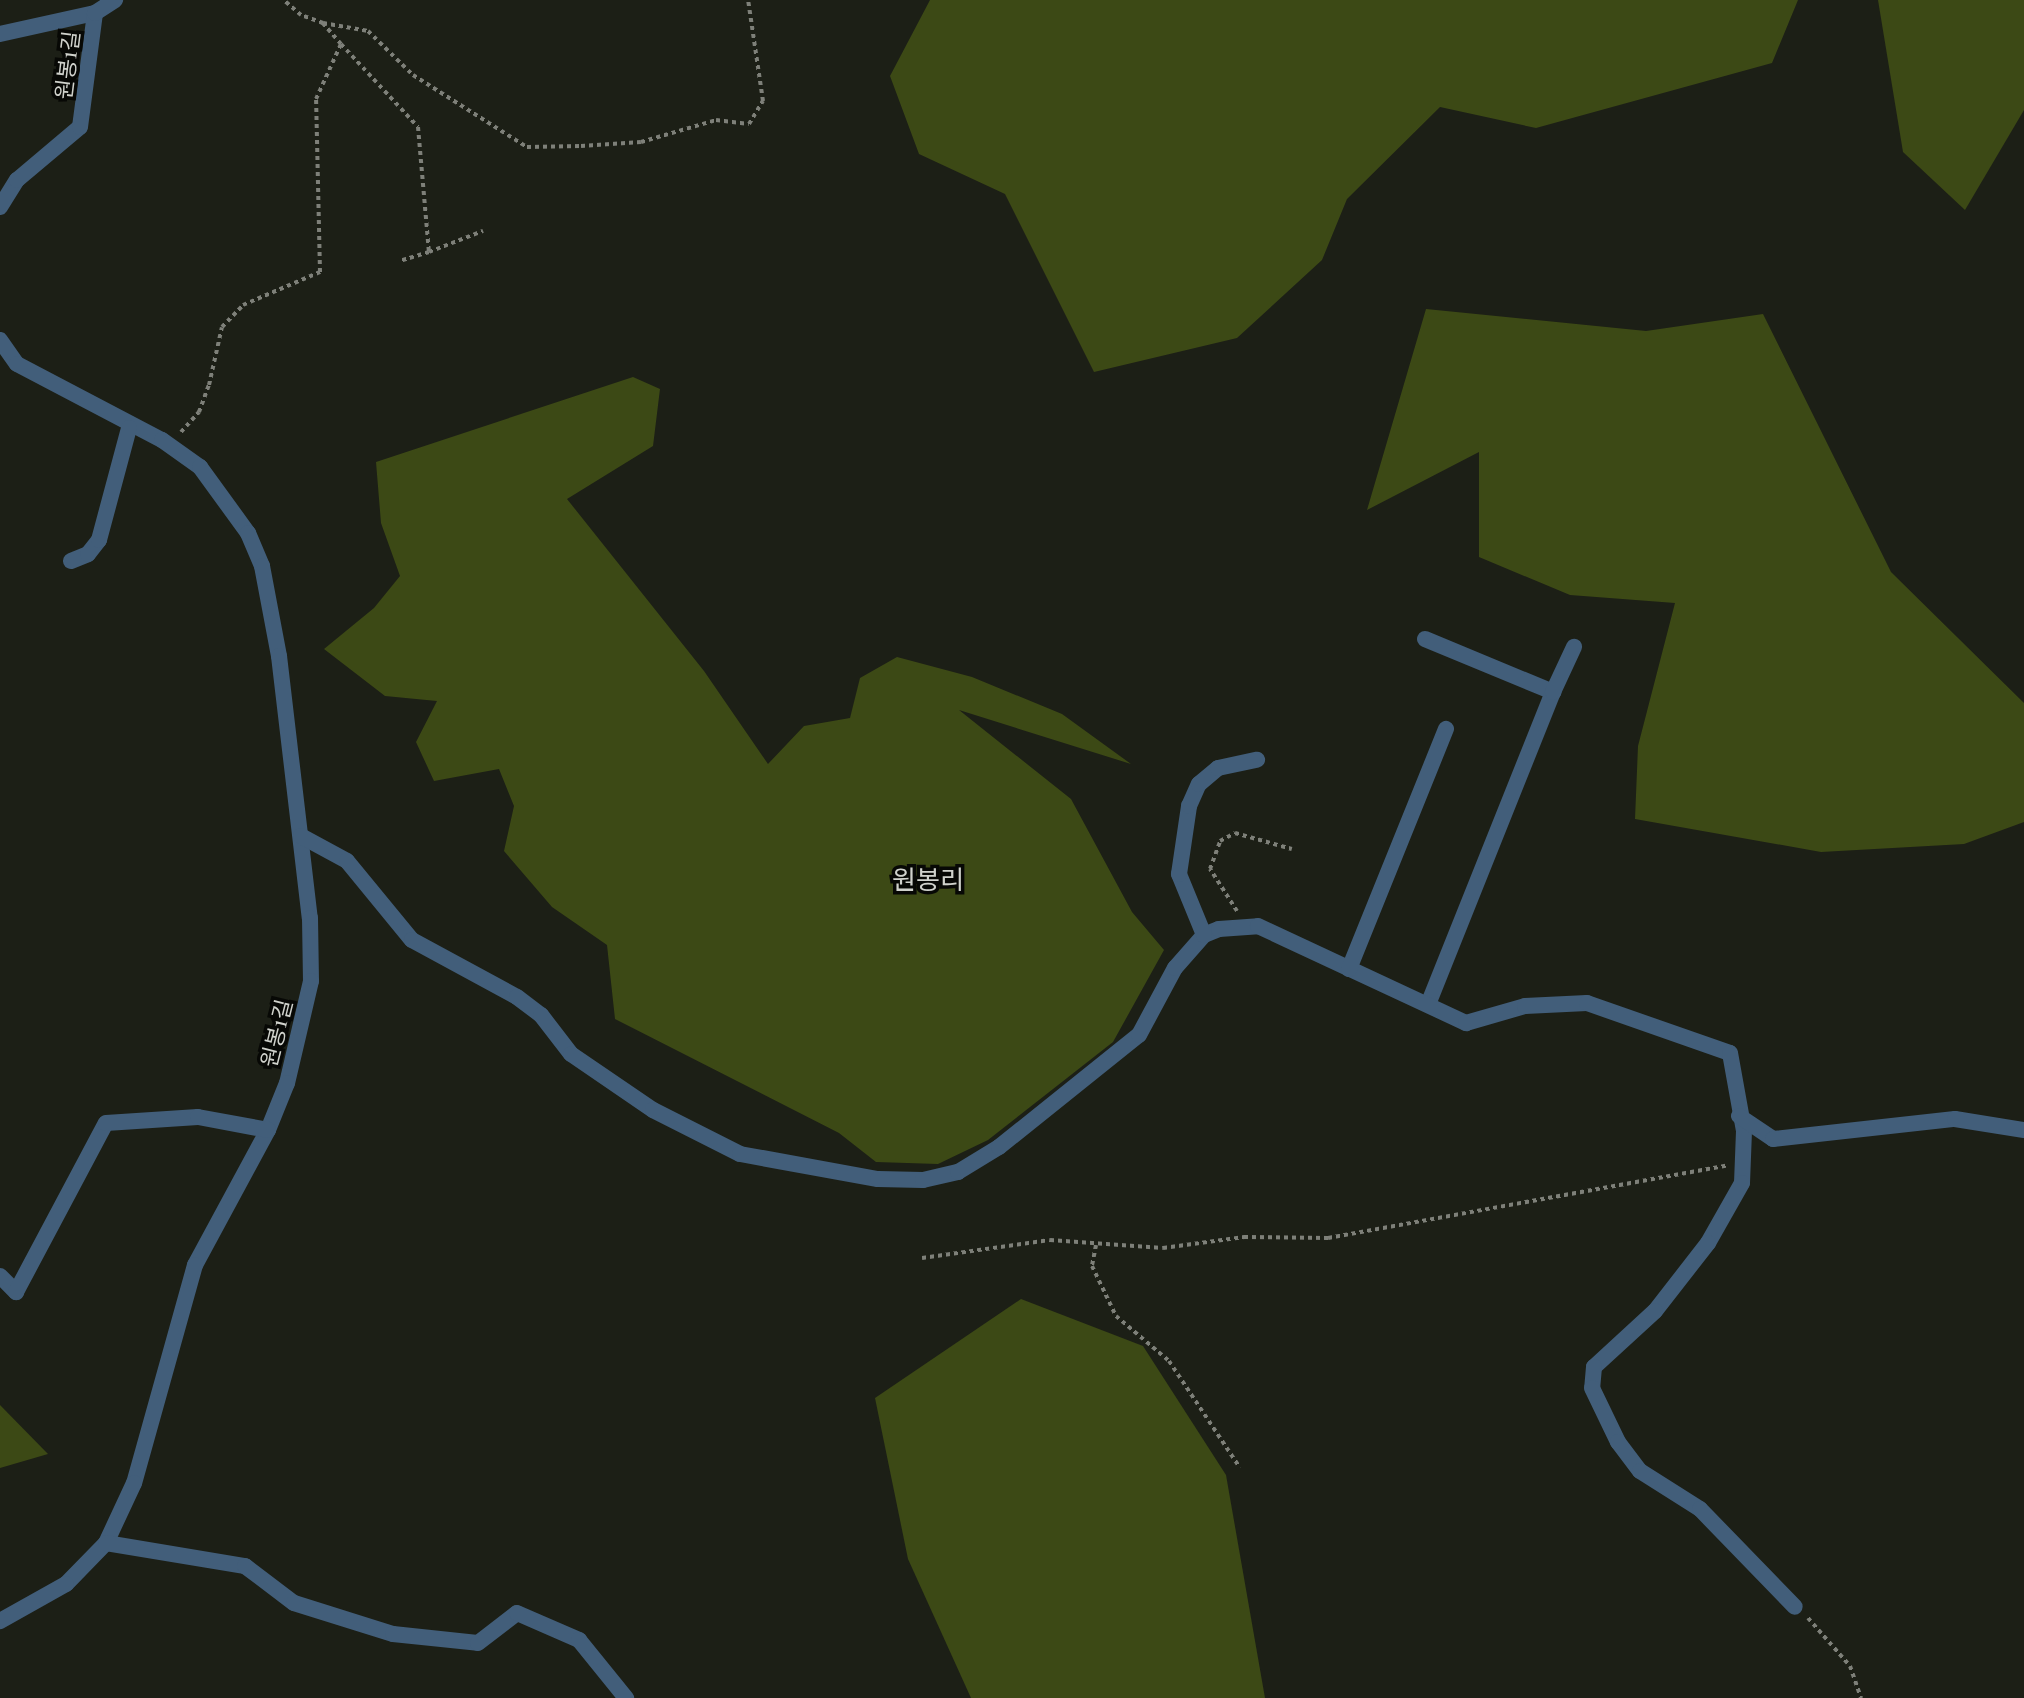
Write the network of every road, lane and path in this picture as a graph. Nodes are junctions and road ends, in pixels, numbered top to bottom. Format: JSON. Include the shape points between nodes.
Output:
{"nodes":[{"id":1,"x":115,"y":0,"type":"edge"},
{"id":2,"x":284,"y":0,"type":"edge"},
{"id":3,"x":748,"y":0,"type":"edge"},
{"id":4,"x":95,"y":13,"type":"junction"},
{"id":5,"x":323,"y":23,"type":"junction"},
{"id":6,"x":0,"y":34,"type":"edge"},
{"id":7,"x":341,"y":44,"type":"junction"},
{"id":8,"x":0,"y":207,"type":"edge"},
{"id":9,"x":483,"y":231,"type":"dead end"},
{"id":10,"x":429,"y":252,"type":"junction"},
{"id":11,"x":400,"y":261,"type":"dead end"},
{"id":12,"x":3,"y":351,"type":"edge"},
{"id":13,"x":129,"y":428,"type":"junction"},
{"id":14,"x":169,"y":446,"type":"junction"},
{"id":15,"x":71,"y":561,"type":"dead end"},
{"id":16,"x":1425,"y":639,"type":"dead end"},
{"id":17,"x":1574,"y":647,"type":"dead end"},
{"id":18,"x":1553,"y":692,"type":"junction"},
{"id":19,"x":1446,"y":729,"type":"dead end"},
{"id":20,"x":1257,"y":760,"type":"dead end"},
{"id":21,"x":301,"y":836,"type":"junction"},
{"id":22,"x":1292,"y":849,"type":"dead end"},
{"id":23,"x":1258,"y":926,"type":"junction"},
{"id":24,"x":1204,"y":935,"type":"junction"},
{"id":25,"x":1349,"y":969,"type":"junction"},
{"id":26,"x":1429,"y":1002,"type":"junction"},
{"id":27,"x":1739,"y":1116,"type":"junction"},
{"id":28,"x":268,"y":1130,"type":"junction"},
{"id":29,"x":2024,"y":1130,"type":"edge"},
{"id":30,"x":1742,"y":1162,"type":"junction"},
{"id":31,"x":1096,"y":1245,"type":"junction"},
{"id":32,"x":922,"y":1258,"type":"dead end"},
{"id":33,"x":0,"y":1276,"type":"edge"},
{"id":34,"x":1240,"y":1468,"type":"dead end"},
{"id":35,"x":106,"y":1543,"type":"junction"},
{"id":36,"x":1795,"y":1607,"type":"joint"},
{"id":37,"x":0,"y":1621,"type":"edge"},
{"id":38,"x":626,"y":1698,"type":"edge"},
{"id":39,"x":1861,"y":1698,"type":"edge"}],
"edges":[{"from":1,"to":4,"type":"street","name":"원봉1길"},
{"from":2,"to":5,"type":"path","via":[[301,15]]},
{"from":3,"to":5,"type":"path","via":[[763,101],[749,124],[716,120],[641,142],[581,146],[527,147],[413,75],[368,31]]},
{"from":4,"to":6,"type":"street"},
{"from":4,"to":8,"type":"street","name":"원봉1길","via":[[80,127],[17,180]]},
{"from":5,"to":7,"type":"path"},
{"from":7,"to":10,"type":"path","via":[[418,127]]},
{"from":7,"to":14,"type":"path","via":[[316,99],[320,272],[243,305],[222,327],[199,412]]},
{"from":9,"to":10,"type":"path"},
{"from":10,"to":11,"type":"path"},
{"from":12,"to":13,"type":"street","name":"원봉1길"},
{"from":13,"to":14,"type":"street","name":"원봉1길"},
{"from":13,"to":15,"type":"street","via":[[99,540],[88,554]]},
{"from":14,"to":21,"type":"street","name":"원봉1길","via":[[200,467],[223,495],[262,566]]},
{"from":16,"to":18,"type":"street"},
{"from":17,"to":18,"type":"street"},
{"from":18,"to":26,"type":"street"},
{"from":19,"to":25,"type":"street"},
{"from":20,"to":24,"type":"street","via":[[1218,768],[1199,784],[1189,806],[1179,874]]},
{"from":21,"to":24,"type":"street","via":[[347,861],[412,940],[449,965],[517,997],[541,1015],[571,1054],[653,1110],[740,1154],[878,1179],[923,1180],[958,1172],[999,1147],[1139,1035],[1175,968]]},
{"from":21,"to":28,"type":"street","name":"원봉1길","via":[[311,981],[287,1083]]},
{"from":22,"to":23,"type":"path","via":[[1235,833],[1220,841],[1210,869],[1216,885],[1231,907]]},
{"from":23,"to":24,"type":"street"},
{"from":23,"to":25,"type":"street"},
{"from":25,"to":26,"type":"street"},
{"from":26,"to":27,"type":"street","via":[[1466,1023],[1525,1006],[1587,1003],[1695,1038],[1730,1053],[1738,1078]]},
{"from":27,"to":29,"type":"street","via":[[1773,1139],[1955,1119]]},
{"from":27,"to":30,"type":"street"},
{"from":28,"to":33,"type":"street","via":[[198,1117],[106,1123],[16,1292]]},
{"from":28,"to":35,"type":"street","name":"원봉1길","via":[[195,1265],[134,1483]]},
{"from":30,"to":31,"type":"path","via":[[1328,1238],[1244,1237],[1163,1248]]},
{"from":30,"to":36,"type":"street","via":[[1742,1183],[1708,1243],[1655,1311],[1594,1367],[1592,1388],[1618,1442],[1640,1471],[1700,1509]]},
{"from":31,"to":32,"type":"path","via":[[1050,1240]]},
{"from":31,"to":34,"type":"path","via":[[1092,1266],[1116,1316],[1169,1361]]},
{"from":35,"to":37,"type":"street","name":"원봉1길","via":[[66,1584]]},
{"from":35,"to":38,"type":"street","via":[[245,1566],[294,1603],[393,1634],[478,1643],[517,1613],[579,1640]]},
{"from":36,"to":39,"type":"path","via":[[1850,1666]]}]}
